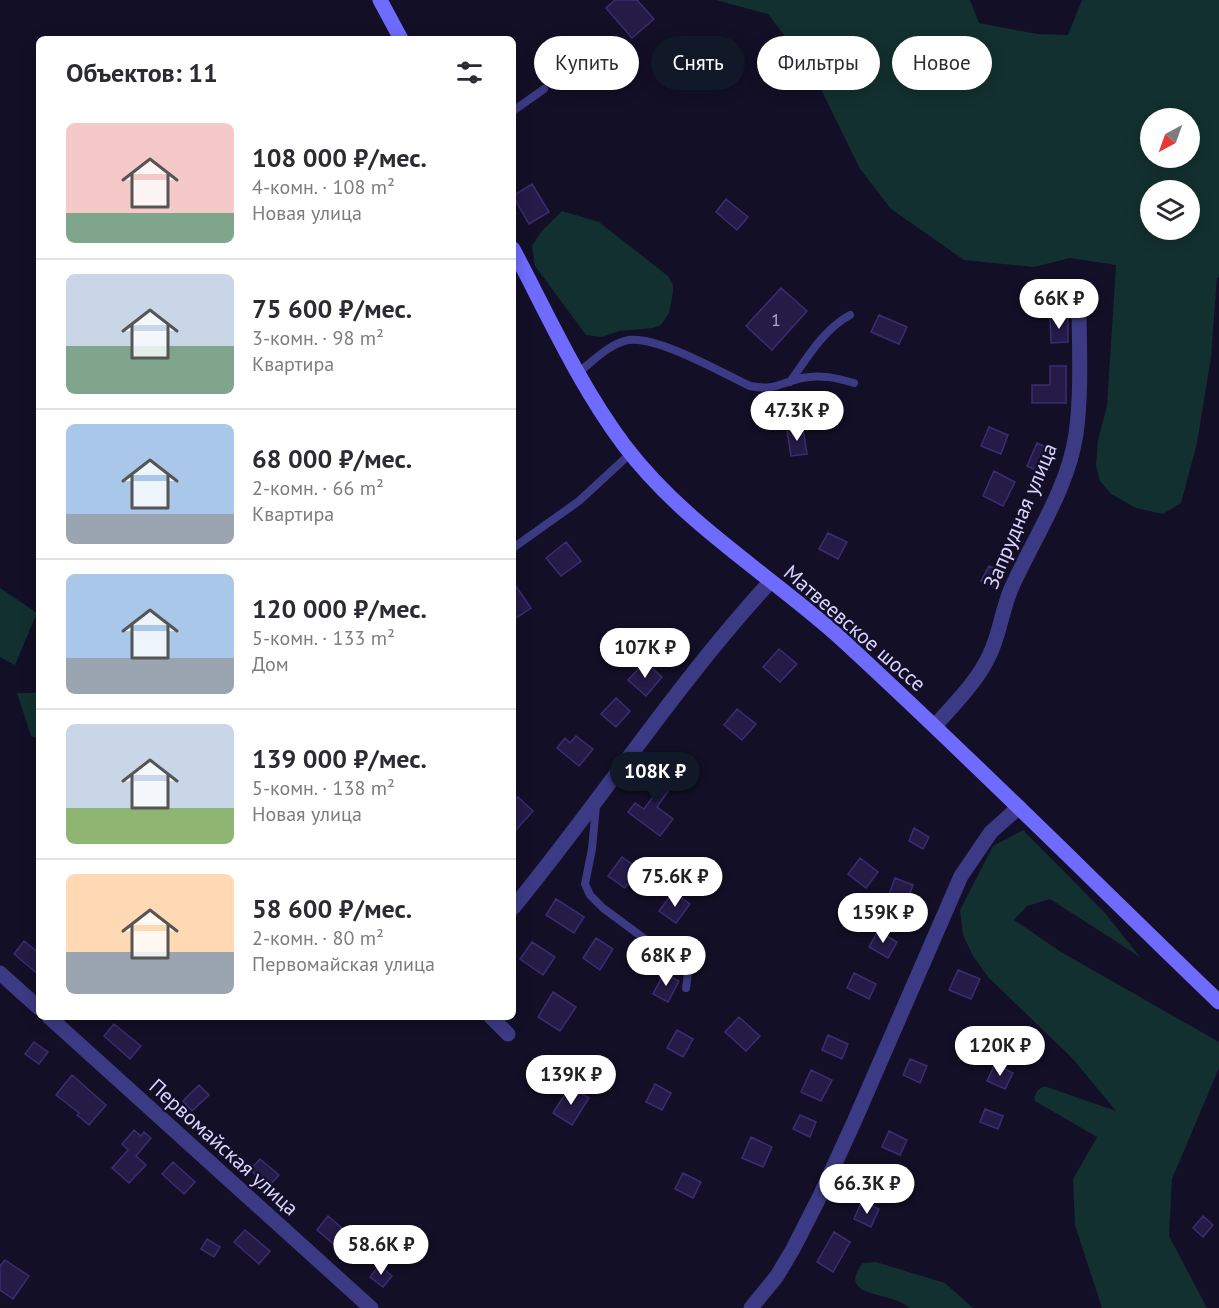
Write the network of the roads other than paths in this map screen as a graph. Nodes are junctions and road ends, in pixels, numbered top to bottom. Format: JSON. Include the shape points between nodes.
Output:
{"nodes":[{"id":1,"x":380,"y":0,"type":"edge"},
{"id":2,"x":399,"y":36,"type":"edge"},
{"id":3,"x":543,"y":90,"type":"edge"},
{"id":4,"x":516,"y":109,"type":"edge"},
{"id":5,"x":516,"y":255,"type":"edge"},
{"id":6,"x":1079,"y":302,"type":"dead end"},
{"id":7,"x":850,"y":315,"type":"dead end"},
{"id":8,"x":579,"y":372,"type":"junction"},
{"id":9,"x":789,"y":383,"type":"junction"},
{"id":10,"x":855,"y":383,"type":"dead end"},
{"id":11,"x":631,"y":453,"type":"junction"},
{"id":12,"x":516,"y":546,"type":"edge"},
{"id":13,"x":770,"y":582,"type":"junction"},
{"id":14,"x":935,"y":726,"type":"junction"},
{"id":15,"x":597,"y":802,"type":"junction"},
{"id":16,"x":1019,"y":807,"type":"junction"},
{"id":17,"x":516,"y":904,"type":"edge"},
{"id":18,"x":0,"y":973,"type":"edge"},
{"id":19,"x":686,"y":988,"type":"dead end"},
{"id":20,"x":1219,"y":1002,"type":"edge"},
{"id":21,"x":36,"y":1005,"type":"edge"},
{"id":22,"x":52,"y":1020,"type":"edge"},
{"id":23,"x":494,"y":1020,"type":"edge"},
{"id":24,"x":508,"y":1034,"type":"dead end"},
{"id":25,"x":755,"y":1307,"type":"edge"},
{"id":26,"x":371,"y":1308,"type":"edge"}],
"edges":[{"from":1,"to":2,"type":"main road"},
{"from":3,"to":4,"type":"lane"},
{"from":5,"to":8,"type":"main road","name":"Матвеевское шоссе"},
{"from":6,"to":14,"type":"street","name":"Запрудная улица","via":[[1079,408],[1068,467],[1010,591],[990,654],[971,685]]},
{"from":7,"to":9,"type":"lane","via":[[829,330]]},
{"from":8,"to":9,"type":"lane","via":[[608,349],[628,340],[642,340],[662,345],[750,386],[764,388]]},
{"from":8,"to":11,"type":"main road","name":"Матвеевское шоссе"},
{"from":9,"to":10,"type":"lane","via":[[814,376]]},
{"from":11,"to":12,"type":"lane","via":[[579,501]]},
{"from":11,"to":13,"type":"main road","name":"Матвеевское шоссе","via":[[663,491]]},
{"from":13,"to":14,"type":"main road","name":"Матвеевское шоссе","via":[[835,634]]},
{"from":13,"to":15,"type":"street","via":[[729,626]]},
{"from":14,"to":16,"type":"main road","name":"Матвеевское шоссе"},
{"from":15,"to":17,"type":"street"},
{"from":15,"to":19,"type":"lane","via":[[585,884],[590,895],[684,968],[688,973]]},
{"from":16,"to":20,"type":"main road","name":"Матвеевское шоссе"},
{"from":16,"to":25,"type":"street","via":[[991,832],[960,876],[820,1196],[794,1249]]},
{"from":18,"to":21,"type":"street"},
{"from":22,"to":26,"type":"street","name":"Первомайская улица"},
{"from":23,"to":24,"type":"street"}]}
